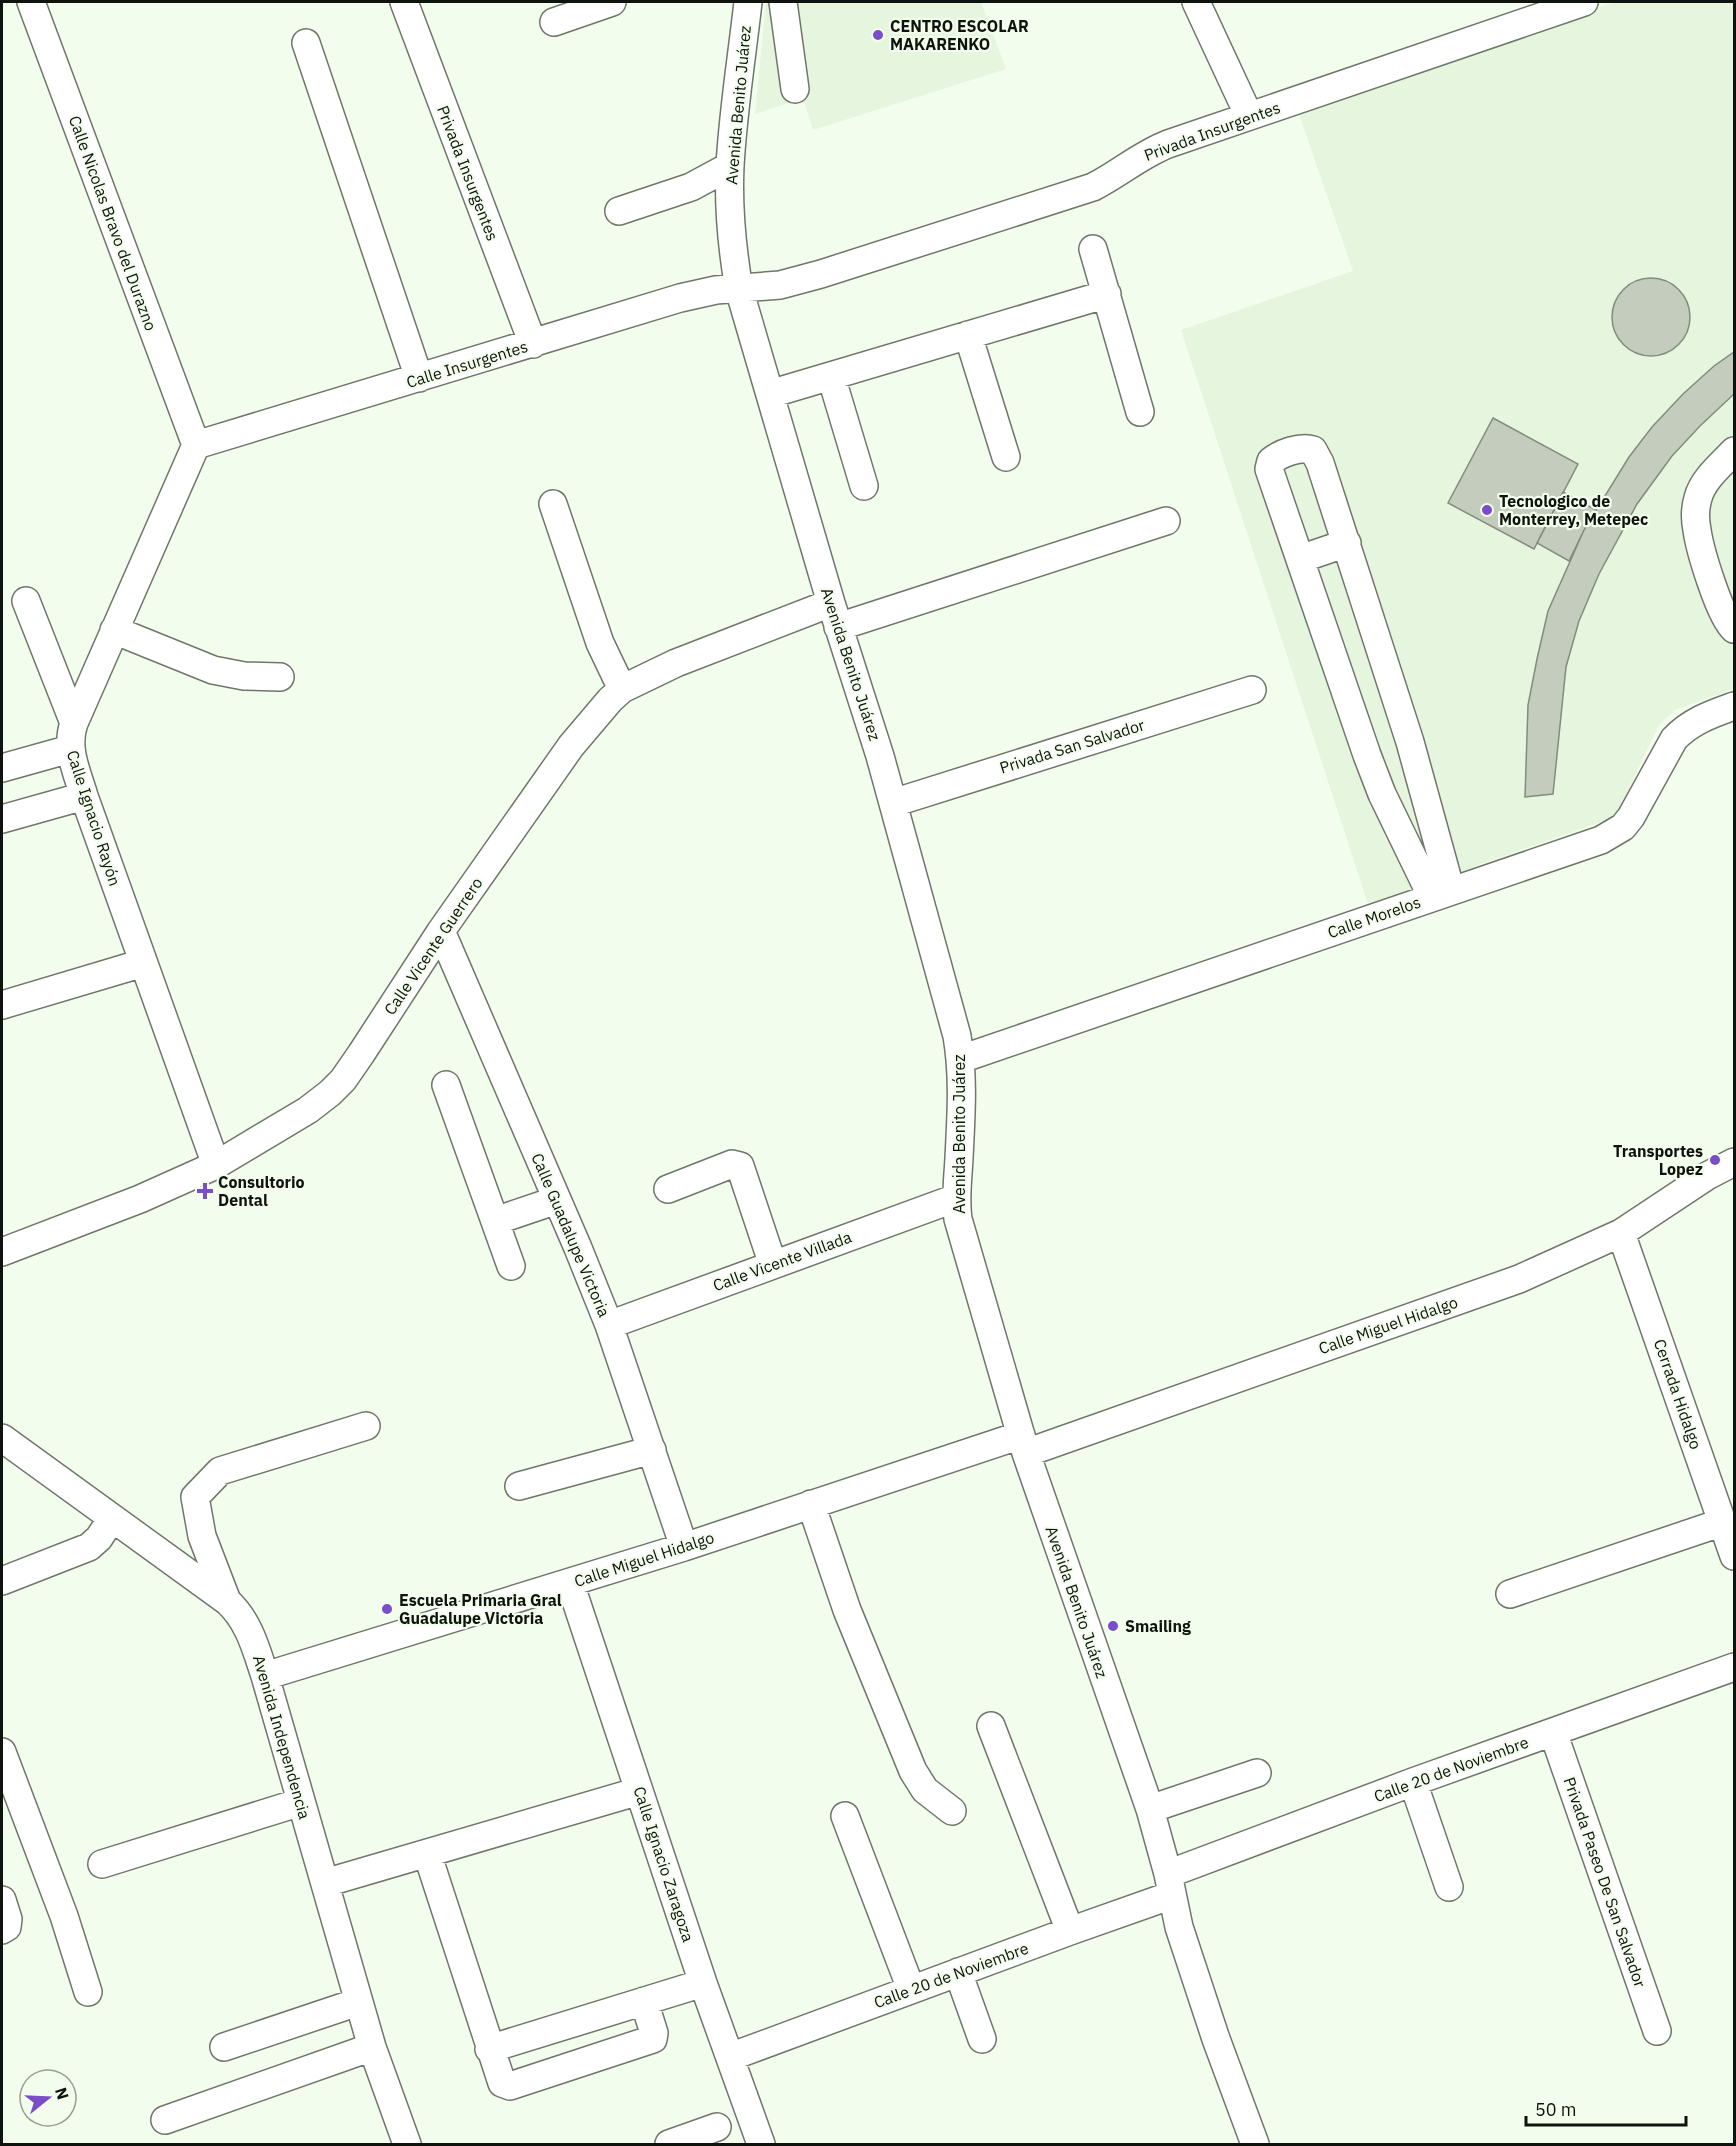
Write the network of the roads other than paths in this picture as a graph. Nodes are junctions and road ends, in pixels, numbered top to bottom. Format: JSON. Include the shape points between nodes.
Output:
{"nodes":[{"id":1,"x":31,"y":2,"type":"edge"},
{"id":2,"x":404,"y":2,"type":"edge"},
{"id":3,"x":612,"y":2,"type":"edge"},
{"id":4,"x":748,"y":2,"type":"edge"},
{"id":5,"x":783,"y":2,"type":"edge"},
{"id":6,"x":1196,"y":2,"type":"edge"},
{"id":7,"x":1584,"y":2,"type":"edge"},
{"id":8,"x":566,"y":13,"type":"edge"},
{"id":9,"x":306,"y":44,"type":"dead end"},
{"id":10,"x":795,"y":89,"type":"dead end"},
{"id":11,"x":1249,"y":116,"type":"junction"},
{"id":12,"x":730,"y":166,"type":"junction"},
{"id":13,"x":619,"y":211,"type":"dead end"},
{"id":14,"x":1094,"y":249,"type":"dead end"},
{"id":15,"x":739,"y":289,"type":"junction"},
{"id":16,"x":1107,"y":294,"type":"junction"},
{"id":17,"x":968,"y":335,"type":"junction"},
{"id":18,"x":532,"y":344,"type":"junction"},
{"id":19,"x":831,"y":376,"type":"junction"},
{"id":20,"x":419,"y":378,"type":"junction"},
{"id":21,"x":770,"y":394,"type":"junction"},
{"id":22,"x":1140,"y":412,"type":"dead end"},
{"id":23,"x":196,"y":444,"type":"junction"},
{"id":24,"x":1734,"y":451,"type":"edge"},
{"id":25,"x":1006,"y":457,"type":"dead end"},
{"id":26,"x":864,"y":486,"type":"dead end"},
{"id":27,"x":552,"y":504,"type":"dead end"},
{"id":28,"x":1166,"y":521,"type":"dead end"},
{"id":29,"x":1347,"y":543,"type":"junction"},
{"id":30,"x":1300,"y":559,"type":"junction"},
{"id":31,"x":26,"y":601,"type":"dead end"},
{"id":32,"x":834,"y":615,"type":"junction"},
{"id":33,"x":1730,"y":616,"type":"edge"},
{"id":34,"x":114,"y":630,"type":"junction"},
{"id":35,"x":280,"y":677,"type":"dead end"},
{"id":36,"x":622,"y":689,"type":"junction"},
{"id":37,"x":1252,"y":690,"type":"dead end"},
{"id":38,"x":1734,"y":706,"type":"edge"},
{"id":39,"x":74,"y":723,"type":"junction"},
{"id":40,"x":70,"y":749,"type":"junction"},
{"id":41,"x":2,"y":768,"type":"edge"},
{"id":42,"x":84,"y":796,"type":"junction"},
{"id":43,"x":893,"y":803,"type":"junction"},
{"id":44,"x":2,"y":819,"type":"edge"},
{"id":45,"x":1442,"y":894,"type":"junction"},
{"id":46,"x":441,"y":931,"type":"junction"},
{"id":47,"x":143,"y":963,"type":"junction"},
{"id":48,"x":2,"y":1005,"type":"edge"},
{"id":49,"x":961,"y":1059,"type":"junction"},
{"id":50,"x":446,"y":1085,"type":"dead end"},
{"id":51,"x":1734,"y":1162,"type":"edge"},
{"id":52,"x":216,"y":1165,"type":"junction"},
{"id":53,"x":668,"y":1189,"type":"dead end"},
{"id":54,"x":956,"y":1198,"type":"junction"},
{"id":55,"x":557,"y":1200,"type":"junction"},
{"id":56,"x":495,"y":1221,"type":"junction"},
{"id":57,"x":1621,"y":1233,"type":"junction"},
{"id":58,"x":2,"y":1252,"type":"edge"},
{"id":59,"x":773,"y":1265,"type":"junction"},
{"id":60,"x":511,"y":1266,"type":"dead end"},
{"id":61,"x":609,"y":1325,"type":"junction"},
{"id":62,"x":366,"y":1426,"type":"dead end"},
{"id":63,"x":2,"y":1438,"type":"edge"},
{"id":64,"x":1023,"y":1444,"type":"junction"},
{"id":65,"x":652,"y":1450,"type":"junction"},
{"id":66,"x":519,"y":1486,"type":"dead end"},
{"id":67,"x":812,"y":1504,"type":"junction"},
{"id":68,"x":111,"y":1518,"type":"junction"},
{"id":69,"x":1723,"y":1522,"type":"junction"},
{"id":70,"x":684,"y":1547,"type":"junction"},
{"id":71,"x":1734,"y":1556,"type":"edge"},
{"id":72,"x":2,"y":1581,"type":"edge"},
{"id":73,"x":570,"y":1583,"type":"junction"},
{"id":74,"x":1510,"y":1594,"type":"dead end"},
{"id":75,"x":227,"y":1601,"type":"junction"},
{"id":76,"x":1734,"y":1667,"type":"edge"},
{"id":77,"x":265,"y":1676,"type":"junction"},
{"id":78,"x":991,"y":1726,"type":"dead end"},
{"id":79,"x":1553,"y":1732,"type":"junction"},
{"id":80,"x":2,"y":1752,"type":"edge"},
{"id":81,"x":1257,"y":1773,"type":"dead end"},
{"id":82,"x":1413,"y":1782,"type":"junction"},
{"id":83,"x":639,"y":1791,"type":"junction"},
{"id":84,"x":301,"y":1802,"type":"junction"},
{"id":85,"x":1150,"y":1809,"type":"junction"},
{"id":86,"x":952,"y":1811,"type":"dead end"},
{"id":87,"x":845,"y":1816,"type":"dead end"},
{"id":88,"x":427,"y":1853,"type":"junction"},
{"id":89,"x":102,"y":1864,"type":"dead end"},
{"id":90,"x":325,"y":1883,"type":"junction"},
{"id":91,"x":1170,"y":1885,"type":"junction"},
{"id":92,"x":1449,"y":1887,"type":"dead end"},
{"id":93,"x":2,"y":1900,"type":"edge"},
{"id":94,"x":2,"y":1930,"type":"edge"},
{"id":95,"x":1070,"y":1931,"type":"junction"},
{"id":96,"x":957,"y":1972,"type":"junction"},
{"id":97,"x":703,"y":1983,"type":"junction"},
{"id":98,"x":911,"y":1989,"type":"junction"},
{"id":99,"x":88,"y":1992,"type":"dead end"},
{"id":100,"x":644,"y":2001,"type":"junction"},
{"id":101,"x":358,"y":2002,"type":"junction"},
{"id":102,"x":1657,"y":2031,"type":"dead end"},
{"id":103,"x":981,"y":2039,"type":"dead end"},
{"id":104,"x":372,"y":2047,"type":"junction"},
{"id":105,"x":224,"y":2048,"type":"dead end"},
{"id":106,"x":489,"y":2049,"type":"junction"},
{"id":107,"x":730,"y":2057,"type":"junction"},
{"id":108,"x":165,"y":2120,"type":"dead end"},
{"id":109,"x":717,"y":2127,"type":"dead end"},
{"id":110,"x":407,"y":2145,"type":"edge"},
{"id":111,"x":669,"y":2145,"type":"edge"},
{"id":112,"x":761,"y":2145,"type":"edge"},
{"id":113,"x":1255,"y":2145,"type":"edge"}],
"edges":[{"from":1,"to":23,"type":"street","name":"Calle Nicolas Bravo del Durazno"},
{"from":2,"to":18,"type":"street","name":"Privada Insurgentes"},
{"from":3,"to":8,"type":"street"},
{"from":4,"to":12,"type":"street","name":"Avenida Benito Juárez"},
{"from":5,"to":10,"type":"street"},
{"from":6,"to":11,"type":"street"},
{"from":7,"to":11,"type":"street","name":"Privada Insurgentes"},
{"from":9,"to":20,"type":"street"},
{"from":11,"to":15,"type":"street","name":"Privada Insurgentes","via":[[1155,149],[1093,187],[821,274],[780,285]]},
{"from":12,"to":13,"type":"street","via":[[691,187]]},
{"from":12,"to":15,"type":"street","name":"Avenida Benito Juárez","via":[[731,232]]},
{"from":14,"to":16,"type":"street"},
{"from":15,"to":18,"type":"street","name":"Calle Insurgentes","via":[[680,298]]},
{"from":15,"to":21,"type":"street","name":"Avenida Benito Juárez"},
{"from":16,"to":17,"type":"street"},
{"from":16,"to":22,"type":"street"},
{"from":17,"to":19,"type":"street"},
{"from":17,"to":25,"type":"street"},
{"from":18,"to":20,"type":"street","name":"Calle Insurgentes"},
{"from":19,"to":21,"type":"street"},
{"from":19,"to":26,"type":"street"},
{"from":20,"to":23,"type":"street","name":"Calle Insurgentes"},
{"from":21,"to":32,"type":"street","name":"Avenida Benito Juárez"},
{"from":23,"to":34,"type":"street","name":"Calle Ignacio Rayón"},
{"from":24,"to":33,"type":"street","via":[[1706,481],[1696,511],[1699,540]]},
{"from":27,"to":36,"type":"street","via":[[600,643]]},
{"from":28,"to":32,"type":"street","name":"Calle Vicente Guerrero"},
{"from":29,"to":30,"type":"street"},
{"from":29,"to":30,"type":"street","via":[[1313,450],[1281,455],[1271,461],[1269,469]]},
{"from":29,"to":45,"type":"street","via":[[1410,742]]},
{"from":30,"to":45,"type":"street","via":[[1382,794]]},
{"from":31,"to":39,"type":"street"},
{"from":32,"to":36,"type":"street","name":"Calle Vicente Guerrero","via":[[676,663]]},
{"from":32,"to":43,"type":"street","name":"Avenida Benito Juárez"},
{"from":34,"to":35,"type":"street","via":[[213,670]]},
{"from":34,"to":39,"type":"street","name":"Calle Ignacio Rayón"},
{"from":36,"to":46,"type":"street","name":"Calle Vicente Guerrero","via":[[571,746]]},
{"from":37,"to":43,"type":"street","name":"Privada San Salvador"},
{"from":38,"to":45,"type":"street","name":"Calle Morelos","via":[[1694,722],[1674,739],[1631,817],[1612,835]]},
{"from":39,"to":40,"type":"street","name":"Calle Ignacio Rayón"},
{"from":40,"to":41,"type":"street"},
{"from":40,"to":42,"type":"street","name":"Calle Ignacio Rayón"},
{"from":42,"to":44,"type":"street"},
{"from":42,"to":47,"type":"street","name":"Calle Ignacio Rayón"},
{"from":43,"to":49,"type":"street","name":"Avenida Benito Juárez"},
{"from":45,"to":49,"type":"street","name":"Calle Morelos"},
{"from":46,"to":52,"type":"street","name":"Calle Vicente Guerrero","via":[[343,1080],[308,1110]]},
{"from":46,"to":55,"type":"street","name":"Calle Guadalupe Victoria"},
{"from":47,"to":48,"type":"street"},
{"from":47,"to":52,"type":"street","name":"Calle Ignacio Rayón"},
{"from":49,"to":54,"type":"street","name":"Avenida Benito Juárez"},
{"from":50,"to":56,"type":"street"},
{"from":51,"to":57,"type":"street","name":"Calle Miguel Hidalgo"},
{"from":52,"to":58,"type":"street","name":"Calle Vicente Guerrero"},
{"from":53,"to":59,"type":"street","via":[[732,1164],[740,1166]]},
{"from":54,"to":59,"type":"street","name":"Calle Vicente Villada"},
{"from":54,"to":64,"type":"street","name":"Avenida Benito Juárez","via":[[961,1230]]},
{"from":55,"to":56,"type":"street"},
{"from":55,"to":61,"type":"street","name":"Calle Guadalupe Victoria"},
{"from":56,"to":60,"type":"street"},
{"from":57,"to":64,"type":"street","name":"Calle Miguel Hidalgo","via":[[1519,1279]]},
{"from":57,"to":69,"type":"street","name":"Cerrada Hidalgo"},
{"from":59,"to":61,"type":"street","name":"Calle Vicente Villada"},
{"from":61,"to":65,"type":"street","name":"Calle Guadalupe Victoria"},
{"from":62,"to":75,"type":"street","via":[[220,1471],[195,1497],[202,1536]]},
{"from":63,"to":68,"type":"street","name":"Avenida Independencia"},
{"from":64,"to":67,"type":"street","name":"Calle Miguel Hidalgo"},
{"from":64,"to":85,"type":"street","name":"Avenida Benito Juárez"},
{"from":65,"to":66,"type":"street"},
{"from":65,"to":70,"type":"street","name":"Calle Guadalupe Victoria"},
{"from":67,"to":70,"type":"street","name":"Calle Miguel Hidalgo"},
{"from":67,"to":86,"type":"street","via":[[847,1610],[913,1771],[925,1790]]},
{"from":68,"to":72,"type":"street","via":[[89,1547]]},
{"from":68,"to":75,"type":"street","name":"Avenida Independencia"},
{"from":69,"to":71,"type":"street","name":"Cerrada Hidalgo"},
{"from":69,"to":74,"type":"street"},
{"from":70,"to":73,"type":"street","name":"Calle Miguel Hidalgo"},
{"from":73,"to":77,"type":"street","name":"Calle Miguel Hidalgo"},
{"from":73,"to":83,"type":"street","name":"Calle Ignacio Zaragoza"},
{"from":75,"to":77,"type":"street","name":"Avenida Independencia","via":[[245,1621]]},
{"from":76,"to":79,"type":"street","name":"Calle 20 de Noviembre"},
{"from":77,"to":84,"type":"street","name":"Avenida Independencia"},
{"from":78,"to":95,"type":"street"},
{"from":79,"to":82,"type":"street","name":"Calle 20 de Noviembre"},
{"from":79,"to":102,"type":"street","name":"Privada Paseo De San Salvador"},
{"from":80,"to":99,"type":"street","via":[[64,1916]]},
{"from":81,"to":85,"type":"street"},
{"from":82,"to":91,"type":"street","name":"Calle 20 de Noviembre"},
{"from":82,"to":92,"type":"street"},
{"from":83,"to":88,"type":"street"},
{"from":83,"to":97,"type":"street","name":"Calle Ignacio Zaragoza"},
{"from":84,"to":89,"type":"street"},
{"from":84,"to":90,"type":"street","name":"Avenida Independencia"},
{"from":85,"to":91,"type":"street","name":"Avenida Benito Juárez"},
{"from":87,"to":98,"type":"street"},
{"from":88,"to":90,"type":"street"},
{"from":88,"to":106,"type":"street"},
{"from":90,"to":101,"type":"street","name":"Avenida Independencia"},
{"from":91,"to":95,"type":"street","name":"Calle 20 de Noviembre"},
{"from":91,"to":113,"type":"street","name":"Avenida Benito Juárez","via":[[1202,1998]]},
{"from":93,"to":94,"type":"street","via":[[9,1922]]},
{"from":95,"to":96,"type":"street","name":"Calle 20 de Noviembre"},
{"from":96,"to":98,"type":"street","name":"Calle 20 de Noviembre"},
{"from":96,"to":103,"type":"street"},
{"from":97,"to":100,"type":"street"},
{"from":97,"to":107,"type":"street","name":"Calle Ignacio Zaragoza"},
{"from":98,"to":107,"type":"street","name":"Calle 20 de Noviembre"},
{"from":100,"to":106,"type":"street"},
{"from":100,"to":106,"type":"street","via":[[653,2039],[510,2086],[500,2080]]},
{"from":101,"to":104,"type":"street","name":"Avenida Independencia"},
{"from":101,"to":105,"type":"street"},
{"from":104,"to":108,"type":"street"},
{"from":104,"to":110,"type":"street","name":"Avenida Independencia"},
{"from":107,"to":112,"type":"street","name":"Calle Ignacio Zaragoza"},
{"from":109,"to":111,"type":"street"}]}
